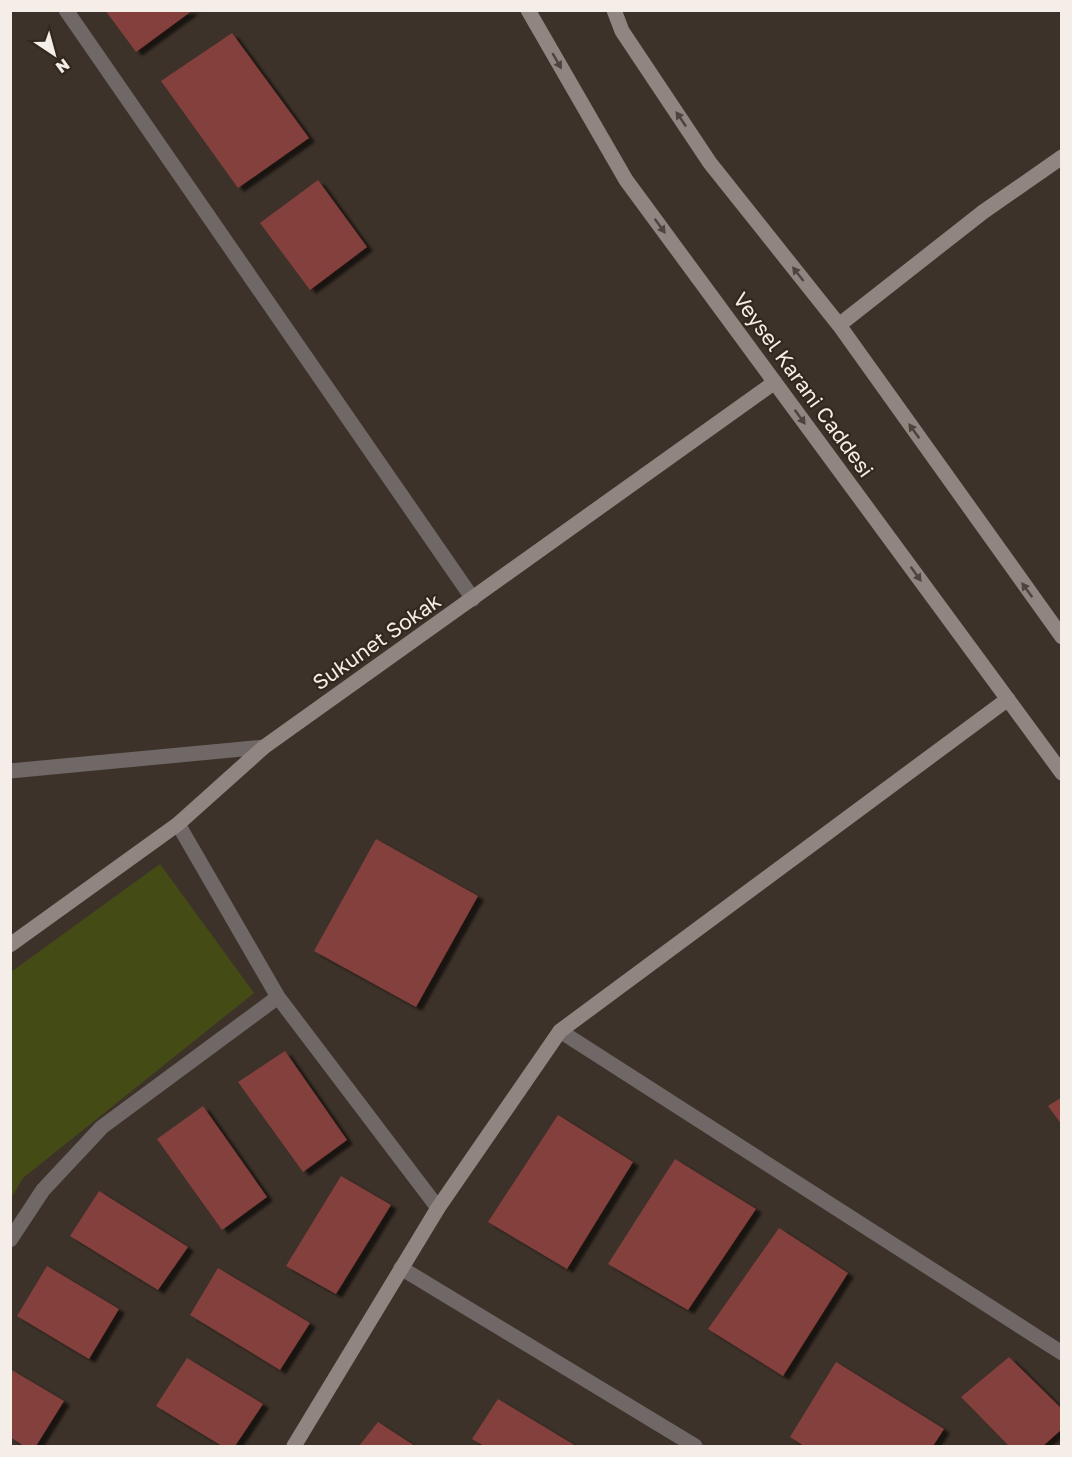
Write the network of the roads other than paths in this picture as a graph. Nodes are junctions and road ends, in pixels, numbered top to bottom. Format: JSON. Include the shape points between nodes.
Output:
{"nodes":[{"id":1,"x":66,"y":10,"type":"edge"},
{"id":2,"x":528,"y":10,"type":"edge"},
{"id":3,"x":614,"y":10,"type":"edge"},
{"id":4,"x":1062,"y":158,"type":"edge"},
{"id":5,"x":838,"y":325,"type":"junction"},
{"id":6,"x":775,"y":382,"type":"junction"},
{"id":7,"x":474,"y":599,"type":"junction"},
{"id":8,"x":1062,"y":637,"type":"edge"},
{"id":9,"x":1008,"y":699,"type":"junction"},
{"id":10,"x":264,"y":747,"type":"junction"},
{"id":11,"x":10,"y":771,"type":"edge"},
{"id":12,"x":1062,"y":773,"type":"edge"},
{"id":13,"x":178,"y":825,"type":"junction"},
{"id":14,"x":10,"y":945,"type":"edge"},
{"id":15,"x":278,"y":997,"type":"junction"},
{"id":16,"x":560,"y":1031,"type":"junction"},
{"id":17,"x":438,"y":1208,"type":"junction"},
{"id":18,"x":10,"y":1240,"type":"edge"},
{"id":19,"x":401,"y":1268,"type":"junction"},
{"id":20,"x":1062,"y":1353,"type":"edge"},
{"id":21,"x":294,"y":1446,"type":"edge"},
{"id":22,"x":695,"y":1446,"type":"edge"}],
"edges":[{"from":1,"to":7,"type":"street"},
{"from":2,"to":6,"type":"street","name":"Veysel Karani Caddesi","one_way":true,"via":[[626,180]]},
{"from":5,"to":3,"type":"street","one_way":true,"via":[[710,163],[622,31]]},
{"from":4,"to":5,"type":"street","via":[[983,212]]},
{"from":8,"to":5,"type":"street","one_way":true},
{"from":6,"to":7,"type":"street","name":"Sukunet Sokak"},
{"from":6,"to":9,"type":"street","name":"Veysel Karani Caddesi","one_way":true},
{"from":7,"to":10,"type":"street","name":"Sukunet Sokak"},
{"from":9,"to":12,"type":"street","name":"Veysel Karani Caddesi"},
{"from":9,"to":16,"type":"street"},
{"from":10,"to":11,"type":"street"},
{"from":10,"to":13,"type":"street","name":"Sukunet Sokak"},
{"from":13,"to":14,"type":"street","name":"Sukunet Sokak"},
{"from":13,"to":15,"type":"street"},
{"from":15,"to":17,"type":"street"},
{"from":15,"to":18,"type":"street","via":[[102,1127],[43,1190]]},
{"from":16,"to":17,"type":"street"},
{"from":16,"to":20,"type":"street"},
{"from":17,"to":19,"type":"street"},
{"from":19,"to":21,"type":"street"},
{"from":19,"to":22,"type":"street"}]}
